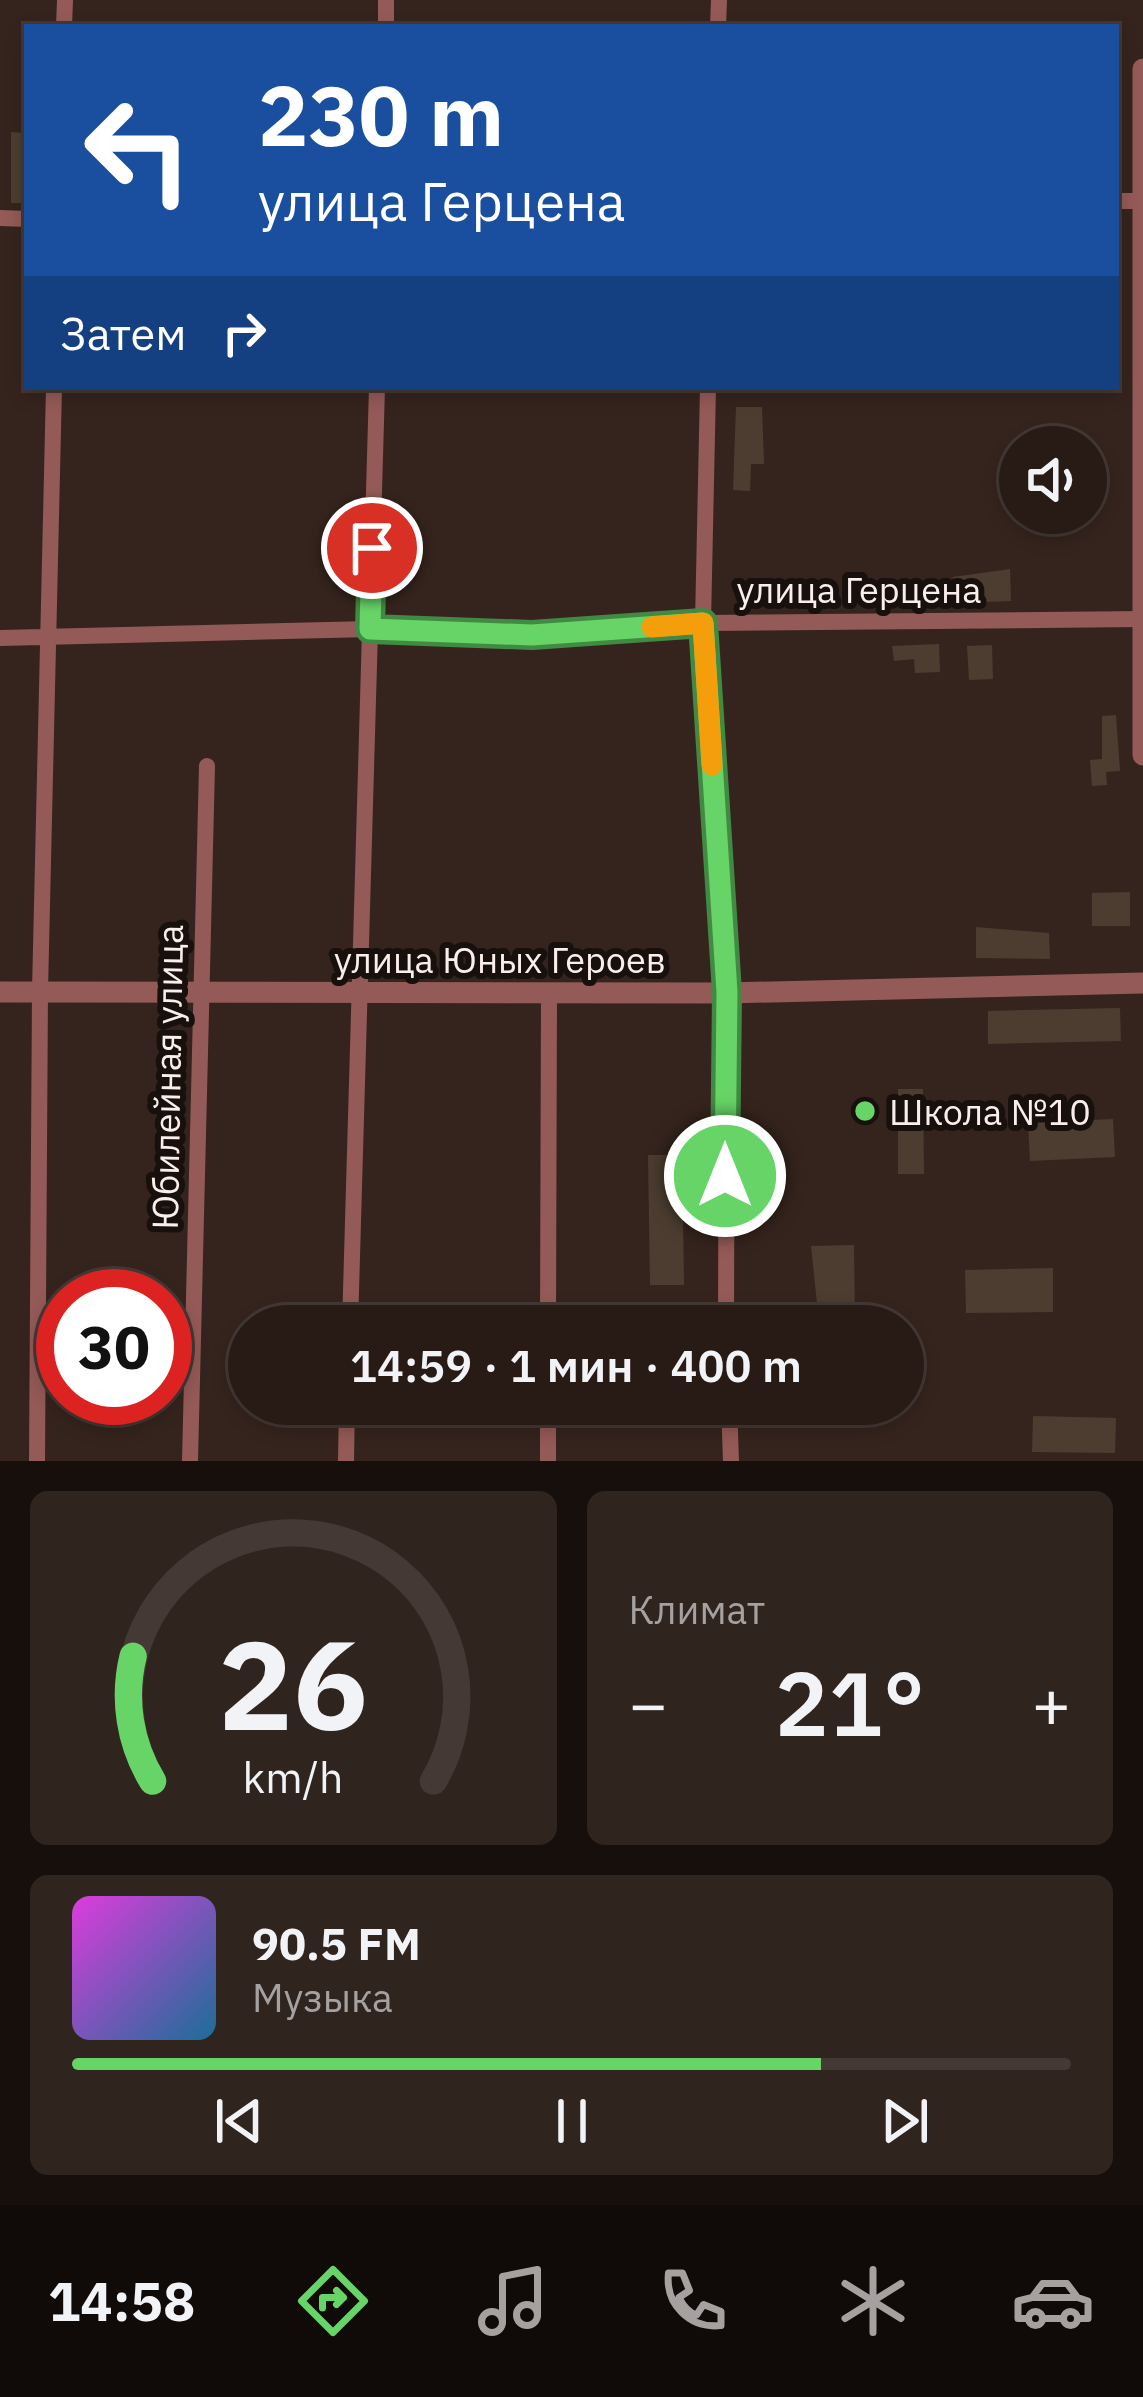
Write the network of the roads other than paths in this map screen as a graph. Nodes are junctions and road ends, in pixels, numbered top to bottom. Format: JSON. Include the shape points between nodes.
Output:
{"nodes":[{"id":1,"x":1143,"y":69,"type":"edge"},
{"id":2,"x":1142,"y":201,"type":"edge"},
{"id":3,"x":54,"y":390,"type":"edge"},
{"id":4,"x":377,"y":390,"type":"edge"},
{"id":5,"x":708,"y":390,"type":"edge"},
{"id":6,"x":1142,"y":620,"type":"edge"},
{"id":7,"x":703,"y":623,"type":"junction"},
{"id":8,"x":370,"y":629,"type":"junction"},
{"id":9,"x":47,"y":636,"type":"junction"},
{"id":10,"x":0,"y":638,"type":"edge"},
{"id":11,"x":1143,"y":754,"type":"edge"},
{"id":12,"x":208,"y":766,"type":"dead end"},
{"id":13,"x":1143,"y":983,"type":"edge"},
{"id":14,"x":40,"y":991,"type":"junction"},
{"id":15,"x":203,"y":991,"type":"junction"},
{"id":16,"x":0,"y":992,"type":"edge"},
{"id":17,"x":361,"y":992,"type":"junction"},
{"id":18,"x":549,"y":992,"type":"junction"},
{"id":19,"x":727,"y":992,"type":"junction"},
{"id":20,"x":351,"y":1305,"type":"edge"},
{"id":21,"x":548,"y":1305,"type":"edge"},
{"id":22,"x":726,"y":1305,"type":"edge"},
{"id":23,"x":347,"y":1425,"type":"edge"},
{"id":24,"x":548,"y":1425,"type":"edge"},
{"id":25,"x":729,"y":1425,"type":"edge"},
{"id":26,"x":38,"y":1461,"type":"edge"},
{"id":27,"x":190,"y":1461,"type":"edge"},
{"id":28,"x":346,"y":1461,"type":"edge"},
{"id":29,"x":548,"y":1461,"type":"edge"},
{"id":30,"x":730,"y":1461,"type":"edge"}],
"edges":[{"from":1,"to":2,"type":"street"},
{"from":2,"to":6,"type":"street"},
{"from":3,"to":9,"type":"street"},
{"from":4,"to":8,"type":"street"},
{"from":5,"to":7,"type":"street"},
{"from":6,"to":7,"type":"street","name":"улица Герцена"},
{"from":6,"to":11,"type":"street"},
{"from":7,"to":8,"type":"street","name":"улица Герцена","via":[[532,635]]},
{"from":7,"to":19,"type":"street"},
{"from":8,"to":9,"type":"street","name":"улица Герцена"},
{"from":8,"to":17,"type":"street"},
{"from":9,"to":10,"type":"street","name":"улица Герцена"},
{"from":9,"to":14,"type":"street"},
{"from":12,"to":15,"type":"street","name":"Юбилейная улица"},
{"from":13,"to":19,"type":"street","name":"улица Юных Героев"},
{"from":14,"to":15,"type":"street","name":"улица Юных Героев"},
{"from":14,"to":16,"type":"street","name":"улица Юных Героев"},
{"from":14,"to":26,"type":"street"},
{"from":15,"to":17,"type":"street","name":"улица Юных Героев"},
{"from":15,"to":27,"type":"street","name":"Юбилейная улица"},
{"from":17,"to":18,"type":"street","name":"улица Юных Героев"},
{"from":17,"to":20,"type":"street"},
{"from":18,"to":19,"type":"street","name":"улица Юных Героев"},
{"from":18,"to":21,"type":"street"},
{"from":19,"to":22,"type":"street"},
{"from":23,"to":28,"type":"street"},
{"from":24,"to":29,"type":"street"},
{"from":25,"to":30,"type":"street"}]}
